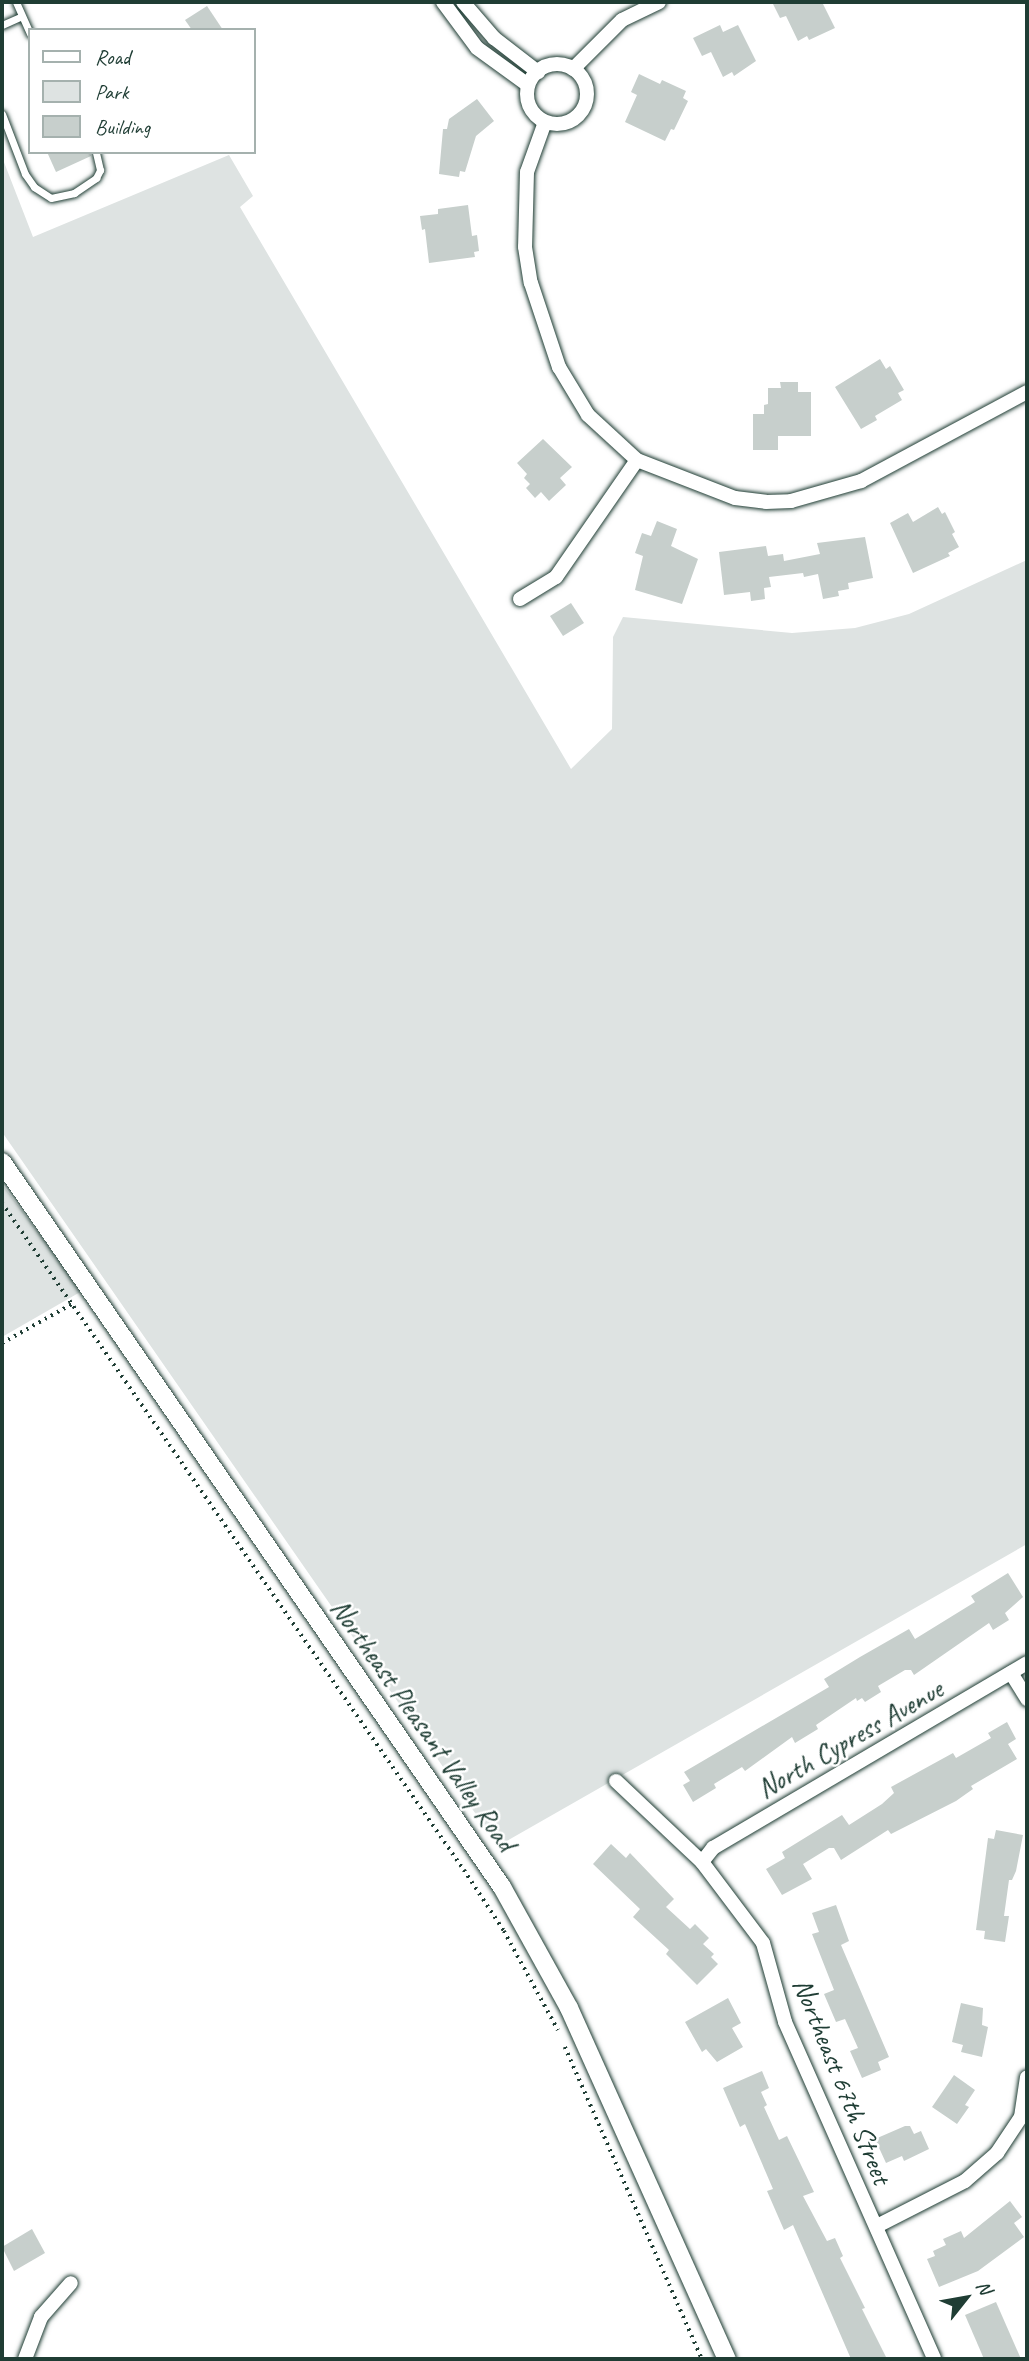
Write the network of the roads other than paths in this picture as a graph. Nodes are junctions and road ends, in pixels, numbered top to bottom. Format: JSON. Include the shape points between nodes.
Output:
{"nodes":[{"id":1,"x":16,"y":2,"type":"edge"},
{"id":2,"x":443,"y":2,"type":"edge"},
{"id":3,"x":463,"y":2,"type":"edge"},
{"id":4,"x":659,"y":2,"type":"edge"},
{"id":5,"x":20,"y":17,"type":"junction"},
{"id":6,"x":2,"y":25,"type":"edge"},
{"id":7,"x":28,"y":31,"type":"edge"},
{"id":8,"x":573,"y":69,"type":"junction"},
{"id":9,"x":538,"y":72,"type":"junction"},
{"id":10,"x":528,"y":85,"type":"junction"},
{"id":11,"x":2,"y":114,"type":"edge"},
{"id":12,"x":545,"y":122,"type":"junction"},
{"id":13,"x":96,"y":154,"type":"edge"},
{"id":14,"x":1027,"y":392,"type":"edge"},
{"id":15,"x":637,"y":460,"type":"junction"},
{"id":16,"x":520,"y":599,"type":"dead end"},
{"id":17,"x":2,"y":1162,"type":"edge"},
{"id":18,"x":1027,"y":1663,"type":"edge"},
{"id":19,"x":1011,"y":1673,"type":"junction"},
{"id":20,"x":1027,"y":1699,"type":"edge"},
{"id":21,"x":616,"y":1781,"type":"dead end"},
{"id":22,"x":702,"y":1862,"type":"junction"},
{"id":23,"x":1027,"y":2077,"type":"edge"},
{"id":24,"x":1024,"y":2118,"type":"edge"},
{"id":25,"x":877,"y":2226,"type":"junction"},
{"id":26,"x":71,"y":2283,"type":"dead end"},
{"id":27,"x":25,"y":2359,"type":"edge"},
{"id":28,"x":727,"y":2359,"type":"edge"},
{"id":29,"x":934,"y":2359,"type":"edge"}],
"edges":[{"from":1,"to":5,"type":"lane"},
{"from":2,"to":10,"type":"street","via":[[477,48]]},
{"from":3,"to":9,"type":"street","via":[[494,38]]},
{"from":4,"to":8,"type":"street","via":[[622,20]]},
{"from":5,"to":6,"type":"lane"},
{"from":5,"to":7,"type":"lane"},
{"from":8,"to":9,"type":"street","via":[[555,64]]},
{"from":8,"to":12,"type":"street","via":[[586,85],[585,106],[572,121]]},
{"from":9,"to":10,"type":"street"},
{"from":10,"to":12,"type":"street","via":[[530,106]]},
{"from":11,"to":13,"type":"lane","via":[[25,174],[51,198],[74,194],[96,178],[100,170]]},
{"from":12,"to":15,"type":"street","via":[[527,172],[525,247],[531,283],[559,367],[582,405]]},
{"from":14,"to":15,"type":"street","via":[[861,481],[791,500],[735,498]]},
{"from":15,"to":16,"type":"street","via":[[556,577]]},
{"from":17,"to":28,"type":"street","name":"Northeast Pleasant Valley Road","via":[[502,1887],[569,2008]]},
{"from":18,"to":19,"type":"street","name":"North Cypress Avenue"},
{"from":19,"to":20,"type":"street"},
{"from":19,"to":22,"type":"street","name":"North Cypress Avenue","via":[[713,1848]]},
{"from":21,"to":22,"type":"street","name":"Northeast 67th Street"},
{"from":22,"to":25,"type":"street","name":"Northeast 67th Street","via":[[763,1943],[785,2022]]},
{"from":23,"to":24,"type":"street"},
{"from":24,"to":25,"type":"street","via":[[997,2153],[965,2181]]},
{"from":25,"to":29,"type":"street","name":"Northeast 67th Street"},
{"from":26,"to":27,"type":"street","via":[[41,2317]]}]}
